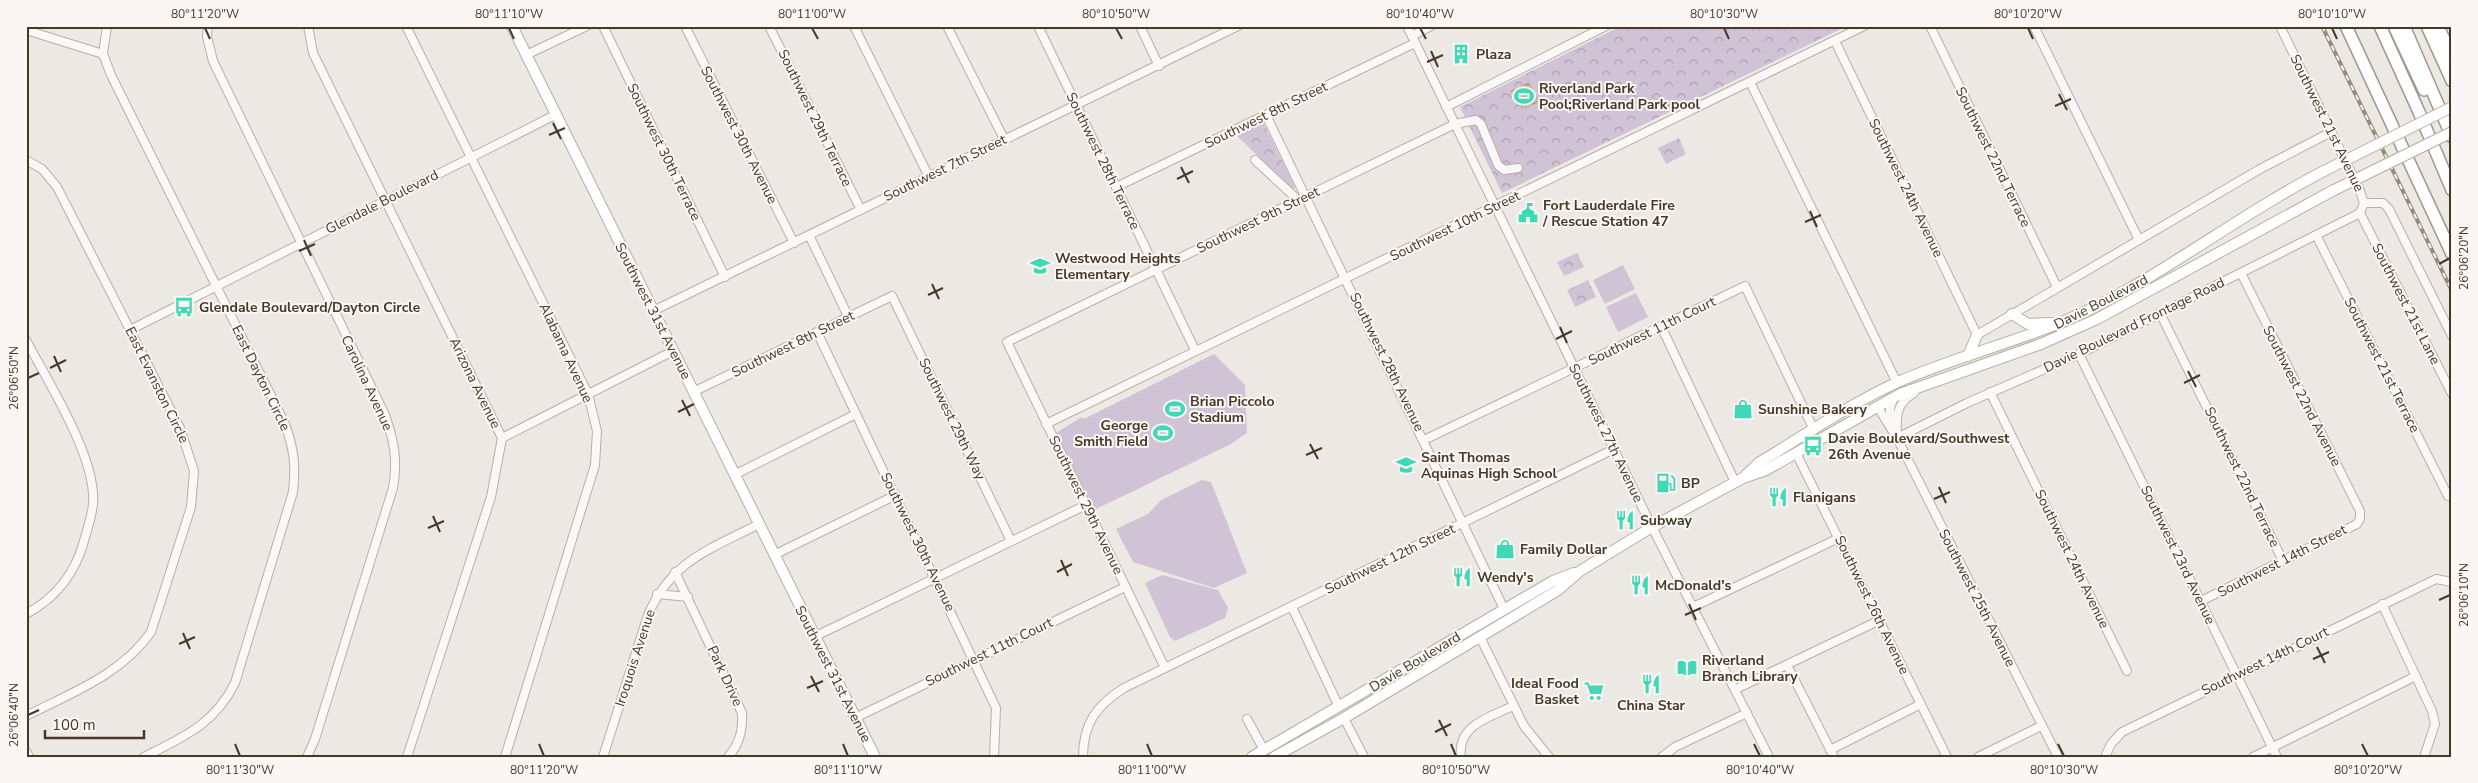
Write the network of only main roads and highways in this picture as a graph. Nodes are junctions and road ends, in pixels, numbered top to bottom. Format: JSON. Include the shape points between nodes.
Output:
{"nodes":[{"id":1,"x":512,"y":26,"type":"edge"},
{"id":2,"x":2346,"y":26,"type":"edge"},
{"id":3,"x":2380,"y":26,"type":"edge"},
{"id":4,"x":2394,"y":26,"type":"edge"},
{"id":5,"x":2404,"y":26,"type":"edge"},
{"id":6,"x":2412,"y":26,"type":"edge"},
{"id":7,"x":2427,"y":26,"type":"edge"},
{"id":8,"x":2438,"y":26,"type":"edge"},
{"id":9,"x":2452,"y":57,"type":"edge"},
{"id":10,"x":2452,"y":81,"type":"edge"},
{"id":11,"x":2452,"y":107,"type":"edge"},
{"id":12,"x":2448,"y":120,"type":"edge"},
{"id":13,"x":2423,"y":121,"type":"junction"},
{"id":14,"x":2452,"y":132,"type":"edge"},
{"id":15,"x":2452,"y":136,"type":"edge"},
{"id":16,"x":2431,"y":142,"type":"junction"},
{"id":17,"x":2452,"y":190,"type":"edge"},
{"id":18,"x":2452,"y":254,"type":"edge"},
{"id":19,"x":2012,"y":314,"type":"road end"},
{"id":20,"x":2067,"y":320,"type":"junction"},
{"id":21,"x":1977,"y":335,"type":"road end"},
{"id":22,"x":1968,"y":356,"type":"junction"},
{"id":23,"x":1920,"y":373,"type":"junction"},
{"id":24,"x":1897,"y":383,"type":"junction"},
{"id":25,"x":1894,"y":397,"type":"junction"},
{"id":26,"x":1864,"y":413,"type":"junction"},
{"id":27,"x":1739,"y":480,"type":"junction"},
{"id":28,"x":1580,"y":571,"type":"junction"},
{"id":29,"x":1504,"y":609,"type":"junction"},
{"id":30,"x":1480,"y":637,"type":"junction"},
{"id":31,"x":1266,"y":753,"type":"edge"},
{"id":32,"x":875,"y":757,"type":"edge"},
{"id":33,"x":1252,"y":757,"type":"edge"},
{"id":34,"x":1274,"y":757,"type":"edge"}],
"edges":[{"from":1,"to":32,"type":"main road","name":"Southwest 31st Avenue"},
{"from":2,"to":18,"type":"highway"},
{"from":3,"to":13,"type":"highway"},
{"from":4,"to":12,"type":"highway","via":[[2421,85]]},
{"from":5,"to":12,"type":"highway"},
{"from":6,"to":12,"type":"highway"},
{"from":7,"to":10,"type":"highway"},
{"from":8,"to":9,"type":"highway"},
{"from":11,"to":13,"type":"main road","name":"Davie Boulevard","bridge":true},
{"from":12,"to":15,"type":"highway"},
{"from":13,"to":16,"type":"highway"},
{"from":13,"to":20,"type":"main road","name":"Davie Boulevard","bridge":true,"via":[[2324,170],[2145,280]]},
{"from":14,"to":16,"type":"main road","name":"Davie Boulevard","bridge":true},
{"from":16,"to":17,"type":"highway"},
{"from":16,"to":25,"type":"main road","name":"Davie Boulevard","bridge":true,"via":[[2334,190],[2085,325]]},
{"from":19,"to":20,"type":"main road","via":[[2031,324]]},
{"from":20,"to":22,"type":"main road","name":"Davie Boulevard"},
{"from":21,"to":22,"type":"main road"},
{"from":22,"to":23,"type":"main road","name":"Davie Boulevard"},
{"from":23,"to":24,"type":"main road","name":"Davie Boulevard"},
{"from":23,"to":25,"type":"main road","via":[[1902,386]]},
{"from":24,"to":26,"type":"main road"},
{"from":24,"to":27,"type":"main road","name":"Davie Boulevard","via":[[1760,462]]},
{"from":25,"to":26,"type":"main road","name":"Davie Boulevard"},
{"from":26,"to":27,"type":"main road","name":"Davie Boulevard","via":[[1766,470]]},
{"from":27,"to":28,"type":"main road","name":"Davie Boulevard","via":[[1652,526]]},
{"from":28,"to":29,"type":"main road","name":"Davie Boulevard","via":[[1553,581]]},
{"from":28,"to":30,"type":"main road","name":"Davie Boulevard","via":[[1558,590]]},
{"from":29,"to":30,"type":"main road","via":[[1502,620]]},
{"from":29,"to":31,"type":"main road","name":"Davie Boulevard","via":[[1292,734]]},
{"from":30,"to":34,"type":"main road","name":"Davie Boulevard"},
{"from":31,"to":33,"type":"main road","name":"Davie Boulevard"}]}
